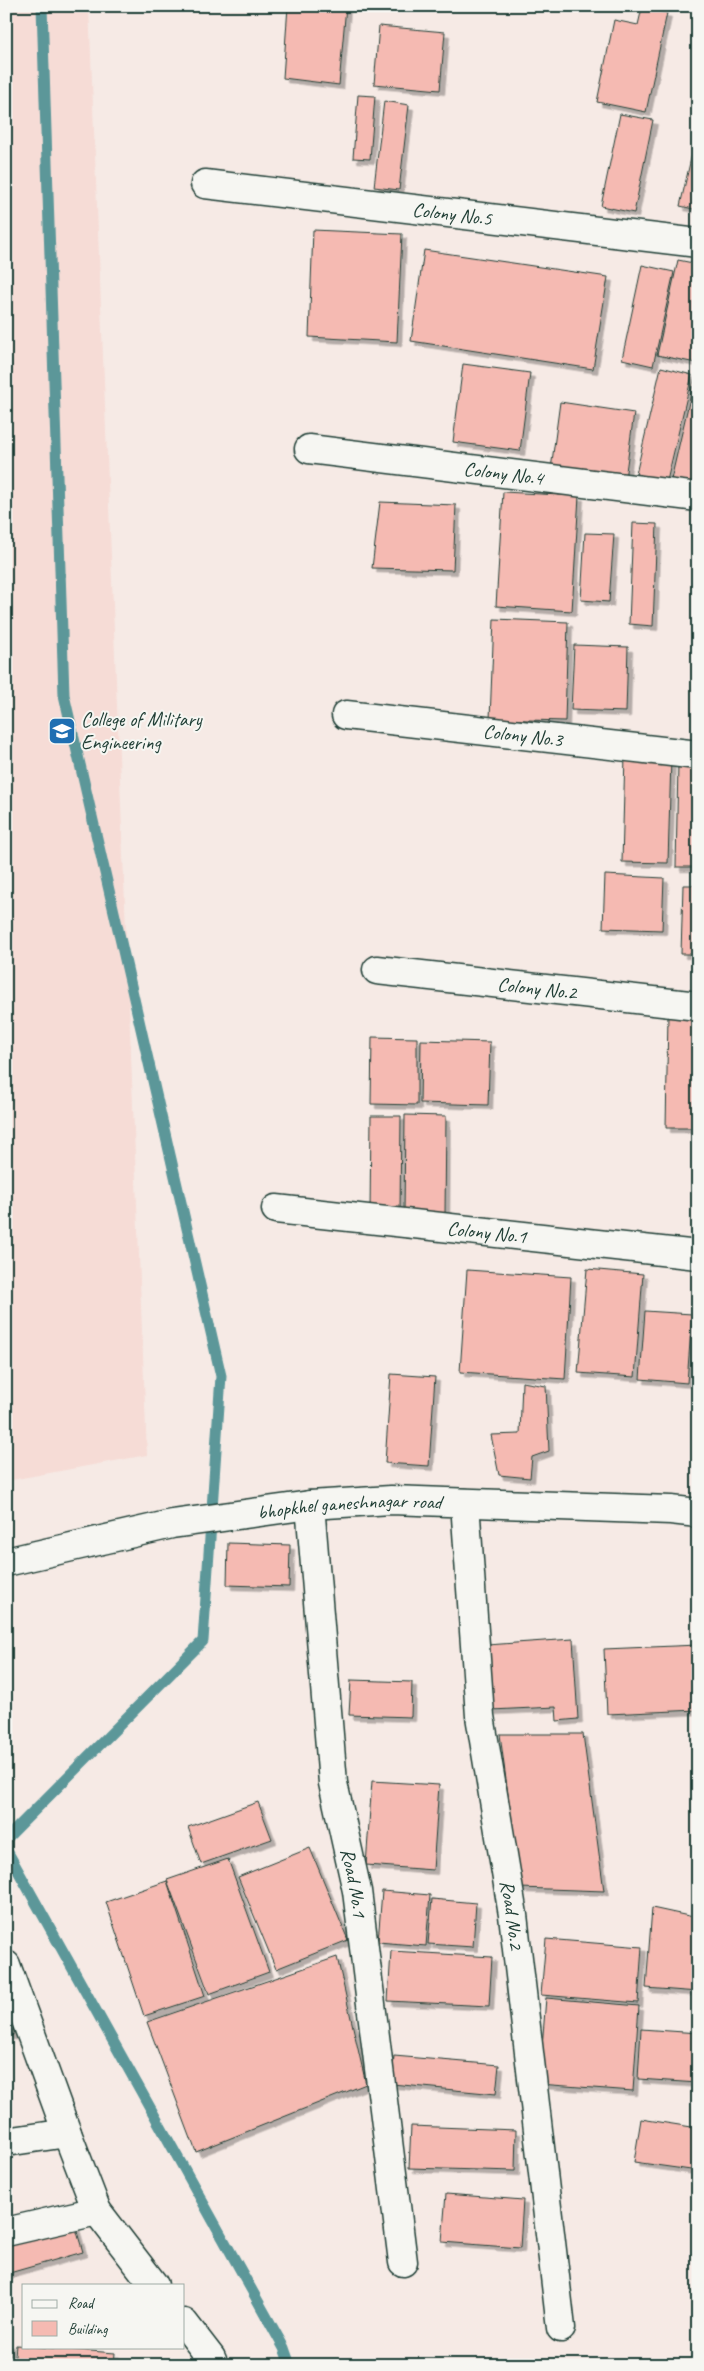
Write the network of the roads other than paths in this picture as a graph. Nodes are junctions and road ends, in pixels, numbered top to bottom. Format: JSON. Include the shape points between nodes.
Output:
{"nodes":[{"id":1,"x":205,"y":184,"type":"dead end"},
{"id":2,"x":698,"y":243,"type":"edge"},
{"id":3,"x":309,"y":449,"type":"dead end"},
{"id":4,"x":698,"y":497,"type":"edge"},
{"id":5,"x":346,"y":716,"type":"dead end"},
{"id":6,"x":698,"y":755,"type":"edge"},
{"id":7,"x":377,"y":970,"type":"dead end"},
{"id":8,"x":698,"y":1006,"type":"edge"},
{"id":9,"x":276,"y":1210,"type":"dead end"},
{"id":10,"x":698,"y":1255,"type":"edge"},
{"id":11,"x":465,"y":1503,"type":"junction"},
{"id":12,"x":310,"y":1506,"type":"junction"},
{"id":13,"x":698,"y":1513,"type":"edge"},
{"id":14,"x":6,"y":1562,"type":"edge"},
{"id":15,"x":6,"y":1965,"type":"edge"},
{"id":16,"x":66,"y":2133,"type":"junction"},
{"id":17,"x":6,"y":2142,"type":"edge"},
{"id":18,"x":97,"y":2211,"type":"junction"},
{"id":19,"x":6,"y":2232,"type":"edge"},
{"id":20,"x":403,"y":2262,"type":"dead end"},
{"id":21,"x":153,"y":2284,"type":"edge"},
{"id":22,"x":185,"y":2323,"type":"edge"},
{"id":23,"x":561,"y":2328,"type":"dead end"},
{"id":24,"x":214,"y":2365,"type":"edge"}],
"edges":[{"from":1,"to":2,"type":"street","name":"Colony No.5"},
{"from":3,"to":4,"type":"street","name":"Colony No.4"},
{"from":5,"to":6,"type":"street","name":"Colony No.3"},
{"from":7,"to":8,"type":"street","name":"Colony No.2"},
{"from":9,"to":10,"type":"street","name":"Colony No.1"},
{"from":11,"to":12,"type":"street","name":"bhopkhel ganeshnagar road","via":[[391,1500]]},
{"from":11,"to":13,"type":"street","name":"bhopkhel ganeshnagar road"},
{"from":11,"to":23,"type":"street","name":"Road No.2","via":[[480,1716],[513,1915]]},
{"from":12,"to":14,"type":"street","name":"bhopkhel ganeshnagar road","via":[[172,1524]]},
{"from":12,"to":20,"type":"street","name":"Road No.1","via":[[333,1783],[357,1891]]},
{"from":15,"to":16,"type":"street"},
{"from":16,"to":17,"type":"street"},
{"from":16,"to":18,"type":"street"},
{"from":18,"to":19,"type":"street"},
{"from":18,"to":21,"type":"street"},
{"from":22,"to":24,"type":"street"}]}
